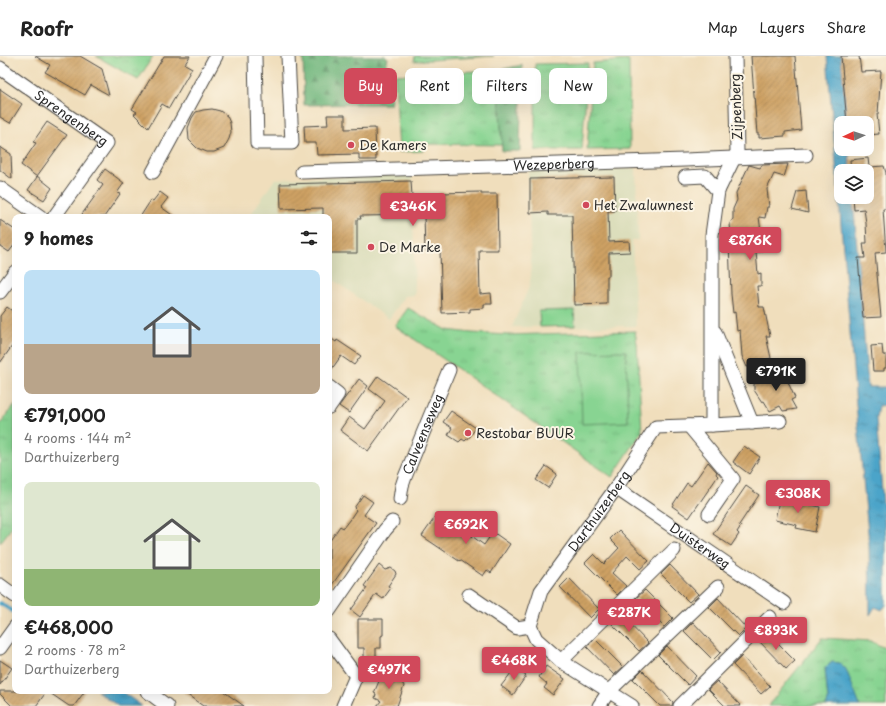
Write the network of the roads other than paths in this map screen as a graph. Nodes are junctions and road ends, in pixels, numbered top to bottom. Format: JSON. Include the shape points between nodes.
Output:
{"nodes":[{"id":1,"x":216,"y":56,"type":"edge"},
{"id":2,"x":254,"y":56,"type":"edge"},
{"id":3,"x":288,"y":56,"type":"edge"},
{"id":4,"x":735,"y":56,"type":"edge"},
{"id":5,"x":0,"y":68,"type":"edge"},
{"id":6,"x":806,"y":155,"type":"dead end"},
{"id":7,"x":735,"y":157,"type":"junction"},
{"id":8,"x":153,"y":172,"type":"dead end"},
{"id":9,"x":302,"y":172,"type":"dead end"},
{"id":10,"x":685,"y":176,"type":"dead end"},
{"id":11,"x":0,"y":188,"type":"edge"},
{"id":12,"x":718,"y":191,"type":"junction"},
{"id":13,"x":37,"y":214,"type":"edge"},
{"id":14,"x":56,"y":214,"type":"edge"},
{"id":15,"x":12,"y":276,"type":"edge"},
{"id":16,"x":0,"y":292,"type":"edge"},
{"id":17,"x":713,"y":326,"type":"junction"},
{"id":18,"x":449,"y":370,"type":"dead end"},
{"id":19,"x":332,"y":389,"type":"edge"},
{"id":20,"x":332,"y":403,"type":"edge"},
{"id":21,"x":780,"y":421,"type":"dead end"},
{"id":22,"x":752,"y":423,"type":"junction"},
{"id":23,"x":712,"y":425,"type":"junction"},
{"id":24,"x":689,"y":426,"type":"junction"},
{"id":25,"x":616,"y":488,"type":"junction"},
{"id":26,"x":400,"y":499,"type":"dead end"},
{"id":27,"x":709,"y":514,"type":"dead end"},
{"id":28,"x":392,"y":522,"type":"dead end"},
{"id":29,"x":674,"y":550,"type":"dead end"},
{"id":30,"x":0,"y":585,"type":"edge"},
{"id":31,"x":718,"y":587,"type":"dead end"},
{"id":32,"x":12,"y":594,"type":"edge"},
{"id":33,"x":469,"y":595,"type":"dead end"},
{"id":34,"x":784,"y":603,"type":"dead end"},
{"id":35,"x":332,"y":607,"type":"edge"},
{"id":36,"x":770,"y":617,"type":"dead end"},
{"id":37,"x":530,"y":626,"type":"junction"},
{"id":38,"x":12,"y":630,"type":"edge"},
{"id":39,"x":332,"y":643,"type":"edge"},
{"id":40,"x":0,"y":648,"type":"edge"},
{"id":41,"x":561,"y":661,"type":"junction"},
{"id":42,"x":609,"y":691,"type":"junction"},
{"id":43,"x":151,"y":694,"type":"edge"},
{"id":44,"x":167,"y":706,"type":"edge"},
{"id":45,"x":343,"y":706,"type":"edge"},
{"id":46,"x":599,"y":706,"type":"edge"},
{"id":47,"x":632,"y":706,"type":"edge"},
{"id":48,"x":680,"y":706,"type":"edge"}],
"edges":[{"from":1,"to":8,"type":"street"},
{"from":2,"to":3,"type":"street","via":[[257,149],[292,143]]},
{"from":4,"to":7,"type":"street","name":"Zijpenberg"},
{"from":5,"to":14,"type":"street","name":"Sprengenberg","via":[[107,143]]},
{"from":6,"to":7,"type":"street","name":"Wezeperberg"},
{"from":7,"to":9,"type":"street","name":"Wezeperberg"},
{"from":7,"to":12,"type":"street"},
{"from":10,"to":12,"type":"street","via":[[705,176]]},
{"from":11,"to":13,"type":"street"},
{"from":12,"to":17,"type":"street","via":[[712,235]]},
{"from":15,"to":16,"type":"street"},
{"from":17,"to":22,"type":"street"},
{"from":17,"to":23,"type":"street"},
{"from":18,"to":26,"type":"street","name":"Calveenseweg","via":[[405,477]]},
{"from":19,"to":20,"type":"street","via":[[338,394]]},
{"from":21,"to":22,"type":"street","name":"Darthuizerberg"},
{"from":22,"to":23,"type":"street","name":"Darthuizerberg"},
{"from":23,"to":24,"type":"street","name":"Darthuizerberg"},
{"from":24,"to":25,"type":"street","name":"Darthuizerberg","via":[[656,427]]},
{"from":24,"to":27,"type":"street","via":[[733,479]]},
{"from":25,"to":34,"type":"street","name":"Duisterweg"},
{"from":25,"to":37,"type":"street","name":"Darthuizerberg","via":[[541,591]]},
{"from":28,"to":35,"type":"street"},
{"from":29,"to":41,"type":"street"},
{"from":30,"to":32,"type":"street"},
{"from":31,"to":42,"type":"street"},
{"from":33,"to":37,"type":"street","via":[[517,628]]},
{"from":36,"to":48,"type":"street"},
{"from":37,"to":41,"type":"street","via":[[536,639]]},
{"from":38,"to":40,"type":"street"},
{"from":39,"to":45,"type":"street","via":[[356,676]]},
{"from":41,"to":42,"type":"street"},
{"from":42,"to":46,"type":"street"},
{"from":42,"to":47,"type":"street"},
{"from":43,"to":44,"type":"street"}]}
